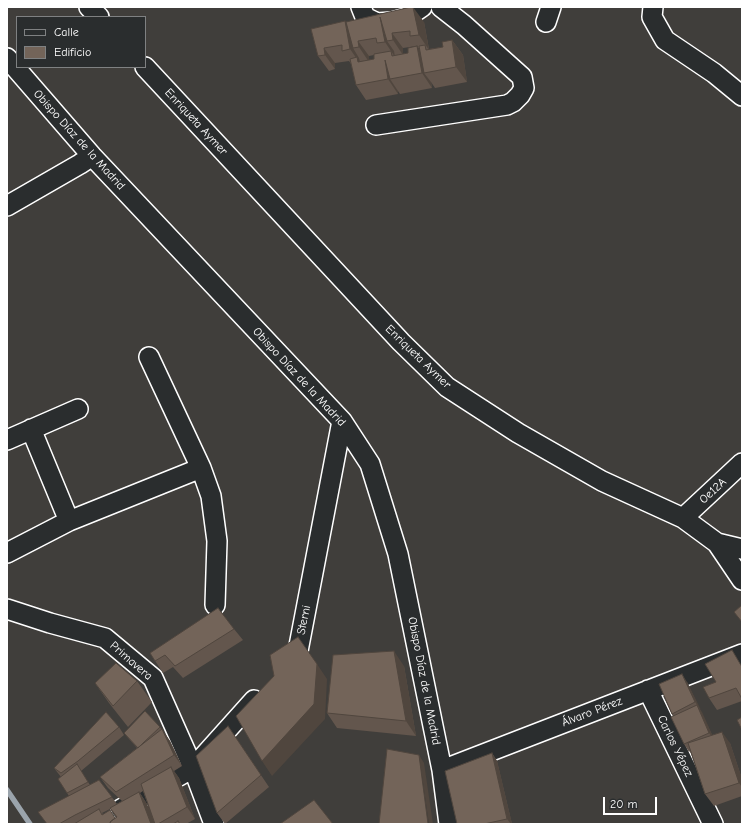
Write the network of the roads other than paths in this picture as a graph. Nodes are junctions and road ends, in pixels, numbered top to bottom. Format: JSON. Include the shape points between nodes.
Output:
{"nodes":[{"id":1,"x":89,"y":7,"type":"edge"},
{"id":2,"x":361,"y":7,"type":"edge"},
{"id":3,"x":422,"y":7,"type":"edge"},
{"id":4,"x":441,"y":7,"type":"edge"},
{"id":5,"x":653,"y":7,"type":"edge"},
{"id":6,"x":98,"y":16,"type":"edge"},
{"id":7,"x":7,"y":58,"type":"edge"},
{"id":8,"x":146,"y":68,"type":"edge"},
{"id":9,"x":742,"y":96,"type":"edge"},
{"id":10,"x":376,"y":125,"type":"dead end"},
{"id":11,"x":92,"y":156,"type":"junction"},
{"id":12,"x":7,"y":206,"type":"edge"},
{"id":13,"x":148,"y":357,"type":"dead end"},
{"id":14,"x":78,"y":408,"type":"dead end"},
{"id":15,"x":342,"y":421,"type":"junction"},
{"id":16,"x":31,"y":429,"type":"junction"},
{"id":17,"x":7,"y":440,"type":"edge"},
{"id":18,"x":742,"y":463,"type":"edge"},
{"id":19,"x":201,"y":468,"type":"junction"},
{"id":20,"x":683,"y":518,"type":"junction"},
{"id":21,"x":69,"y":521,"type":"junction"},
{"id":22,"x":717,"y":543,"type":"junction"},
{"id":23,"x":742,"y":549,"type":"edge"},
{"id":24,"x":7,"y":553,"type":"edge"},
{"id":25,"x":742,"y":580,"type":"edge"},
{"id":26,"x":215,"y":606,"type":"dead end"},
{"id":27,"x":7,"y":609,"type":"edge"},
{"id":28,"x":742,"y":654,"type":"edge"},
{"id":29,"x":648,"y":690,"type":"junction"},
{"id":30,"x":193,"y":768,"type":"junction"},
{"id":31,"x":442,"y":770,"type":"junction"},
{"id":32,"x":119,"y":810,"type":"edge"},
{"id":33,"x":214,"y":824,"type":"edge"},
{"id":34,"x":449,"y":824,"type":"edge"},
{"id":35,"x":713,"y":824,"type":"edge"}],
"edges":[{"from":1,"to":6,"type":"street"},
{"from":2,"to":3,"type":"street","via":[[365,17],[377,23],[406,18]]},
{"from":4,"to":10,"type":"street","via":[[522,77],[524,88],[520,96],[507,105]]},
{"from":5,"to":9,"type":"street","via":[[652,17],[665,40],[714,73]]},
{"from":7,"to":11,"type":"street","name":"Obispo Díaz de la Madrid"},
{"from":8,"to":20,"type":"street","name":"Enriqueta Aymer","via":[[401,342],[447,387],[518,433],[602,481]]},
{"from":11,"to":12,"type":"street"},
{"from":11,"to":15,"type":"street","name":"Obispo Díaz de la Madrid"},
{"from":13,"to":19,"type":"street"},
{"from":14,"to":16,"type":"street"},
{"from":15,"to":30,"type":"street","name":"Sterni","via":[[298,651]]},
{"from":15,"to":31,"type":"street","name":"Obispo Díaz de la Madrid","via":[[370,464],[398,554]]},
{"from":16,"to":17,"type":"street"},
{"from":16,"to":21,"type":"street"},
{"from":18,"to":20,"type":"street","name":"Oe12A"},
{"from":19,"to":21,"type":"street"},
{"from":19,"to":26,"type":"street","via":[[211,496],[218,541]]},
{"from":20,"to":22,"type":"street","name":"Enriqueta Aymer"},
{"from":21,"to":24,"type":"street"},
{"from":22,"to":23,"type":"street"},
{"from":22,"to":25,"type":"street","name":"Enriqueta Aymer"},
{"from":27,"to":30,"type":"street","name":"Primavera","via":[[105,638],[153,678]]},
{"from":28,"to":29,"type":"street","name":"Álvaro Pérez"},
{"from":29,"to":31,"type":"street","name":"Álvaro Pérez"},
{"from":29,"to":35,"type":"street","name":"Carlos Yépez"},
{"from":30,"to":32,"type":"street","name":"Sterni"},
{"from":30,"to":33,"type":"street","name":"Primavera"},
{"from":31,"to":34,"type":"street","name":"Obispo Díaz de la Madrid"}]}
